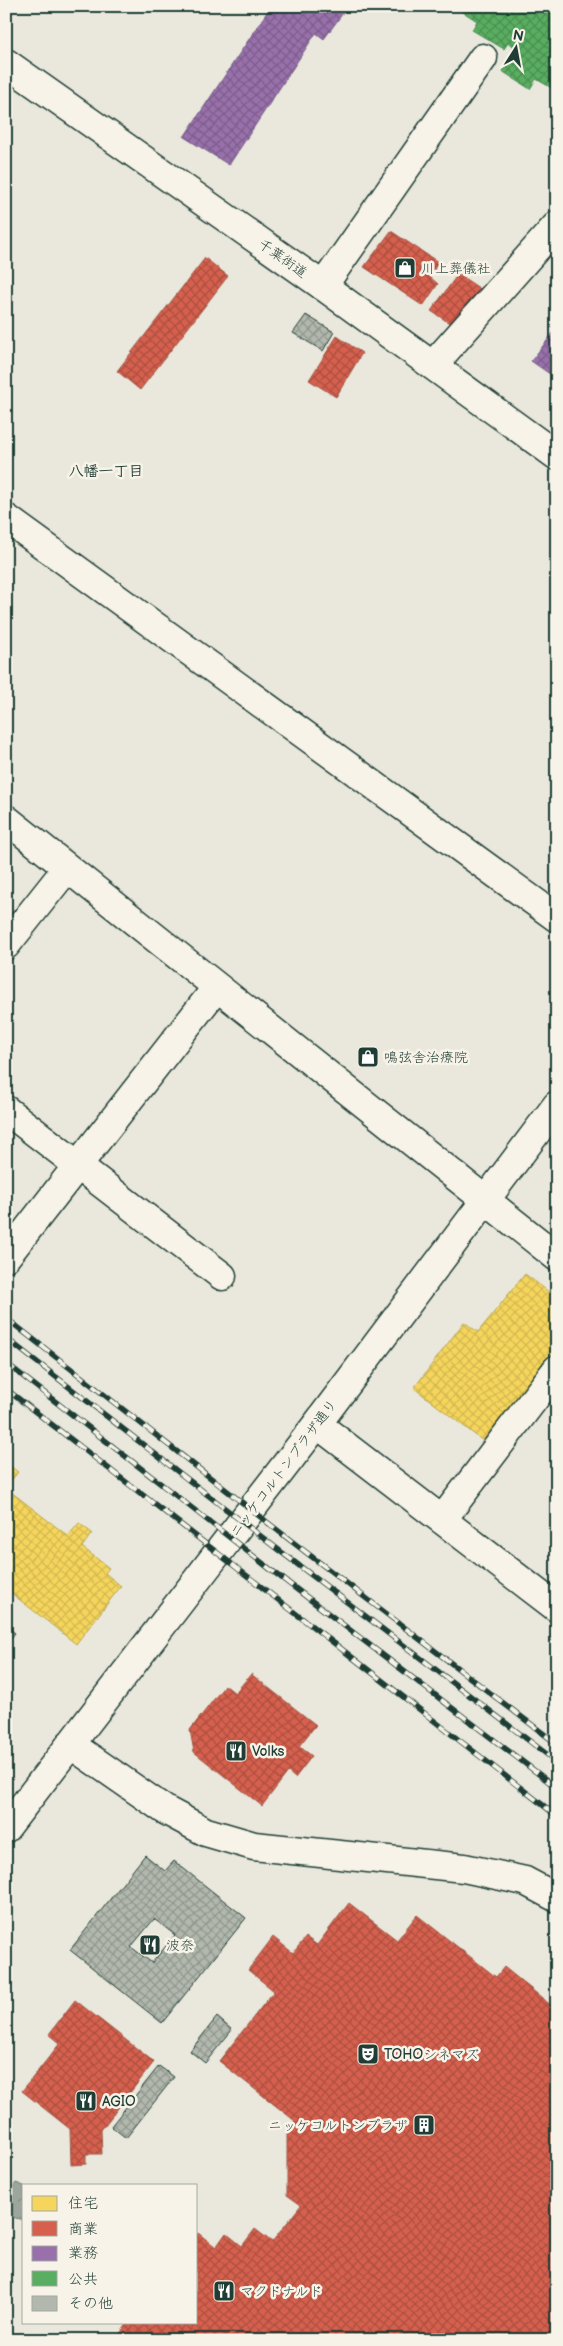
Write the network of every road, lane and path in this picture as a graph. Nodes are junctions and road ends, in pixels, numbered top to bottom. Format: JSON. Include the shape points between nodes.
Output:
{"nodes":[{"id":1,"x":483,"y":58,"type":"dead end"},
{"id":2,"x":6,"y":63,"type":"edge"},
{"id":3,"x":557,"y":225,"type":"edge"},
{"id":4,"x":322,"y":286,"type":"junction"},
{"id":5,"x":433,"y":365,"type":"junction"},
{"id":6,"x":557,"y":456,"type":"edge"},
{"id":7,"x":6,"y":518,"type":"edge"},
{"id":8,"x":6,"y":819,"type":"edge"},
{"id":9,"x":67,"y":868,"type":"junction"},
{"id":10,"x":557,"y":918,"type":"edge"},
{"id":11,"x":6,"y":945,"type":"edge"},
{"id":12,"x":217,"y":987,"type":"junction"},
{"id":13,"x":557,"y":1105,"type":"edge"},
{"id":14,"x":6,"y":1110,"type":"edge"},
{"id":15,"x":77,"y":1165,"type":"junction"},
{"id":16,"x":484,"y":1200,"type":"junction"},
{"id":17,"x":557,"y":1256,"type":"edge"},
{"id":18,"x":6,"y":1257,"type":"edge"},
{"id":19,"x":222,"y":1276,"type":"dead end"},
{"id":20,"x":557,"y":1369,"type":"edge"},
{"id":21,"x":317,"y":1424,"type":"junction"},
{"id":22,"x":442,"y":1520,"type":"junction"},
{"id":23,"x":557,"y":1608,"type":"edge"},
{"id":24,"x":70,"y":1744,"type":"junction"},
{"id":25,"x":6,"y":1828,"type":"edge"},
{"id":26,"x":557,"y":1898,"type":"edge"}],
"edges":[{"from":1,"to":4,"type":"main road"},
{"from":2,"to":4,"type":"main road","name":"千葉街道"},
{"from":3,"to":5,"type":"main road"},
{"from":4,"to":5,"type":"main road","name":"千葉街道"},
{"from":5,"to":6,"type":"main road","name":"千葉街道"},
{"from":7,"to":10,"type":"main road"},
{"from":8,"to":9,"type":"main road"},
{"from":9,"to":11,"type":"main road"},
{"from":9,"to":12,"type":"main road"},
{"from":12,"to":15,"type":"main road"},
{"from":12,"to":16,"type":"main road"},
{"from":13,"to":16,"type":"main road","name":"ニッケコルトンプラザ通り"},
{"from":14,"to":15,"type":"main road"},
{"from":15,"to":18,"type":"main road"},
{"from":15,"to":19,"type":"main road"},
{"from":16,"to":17,"type":"main road"},
{"from":16,"to":21,"type":"main road","name":"ニッケコルトンプラザ通り"},
{"from":20,"to":22,"type":"main road"},
{"from":21,"to":22,"type":"main road"},
{"from":21,"to":24,"type":"main road","name":"ニッケコルトンプラザ通り"},
{"from":22,"to":23,"type":"main road"},
{"from":24,"to":25,"type":"main road","name":"ニッケコルトンプラザ通り"},
{"from":24,"to":26,"type":"main road","via":[[165,1810],[206,1832],[254,1846],[464,1868],[525,1882]]}]}
